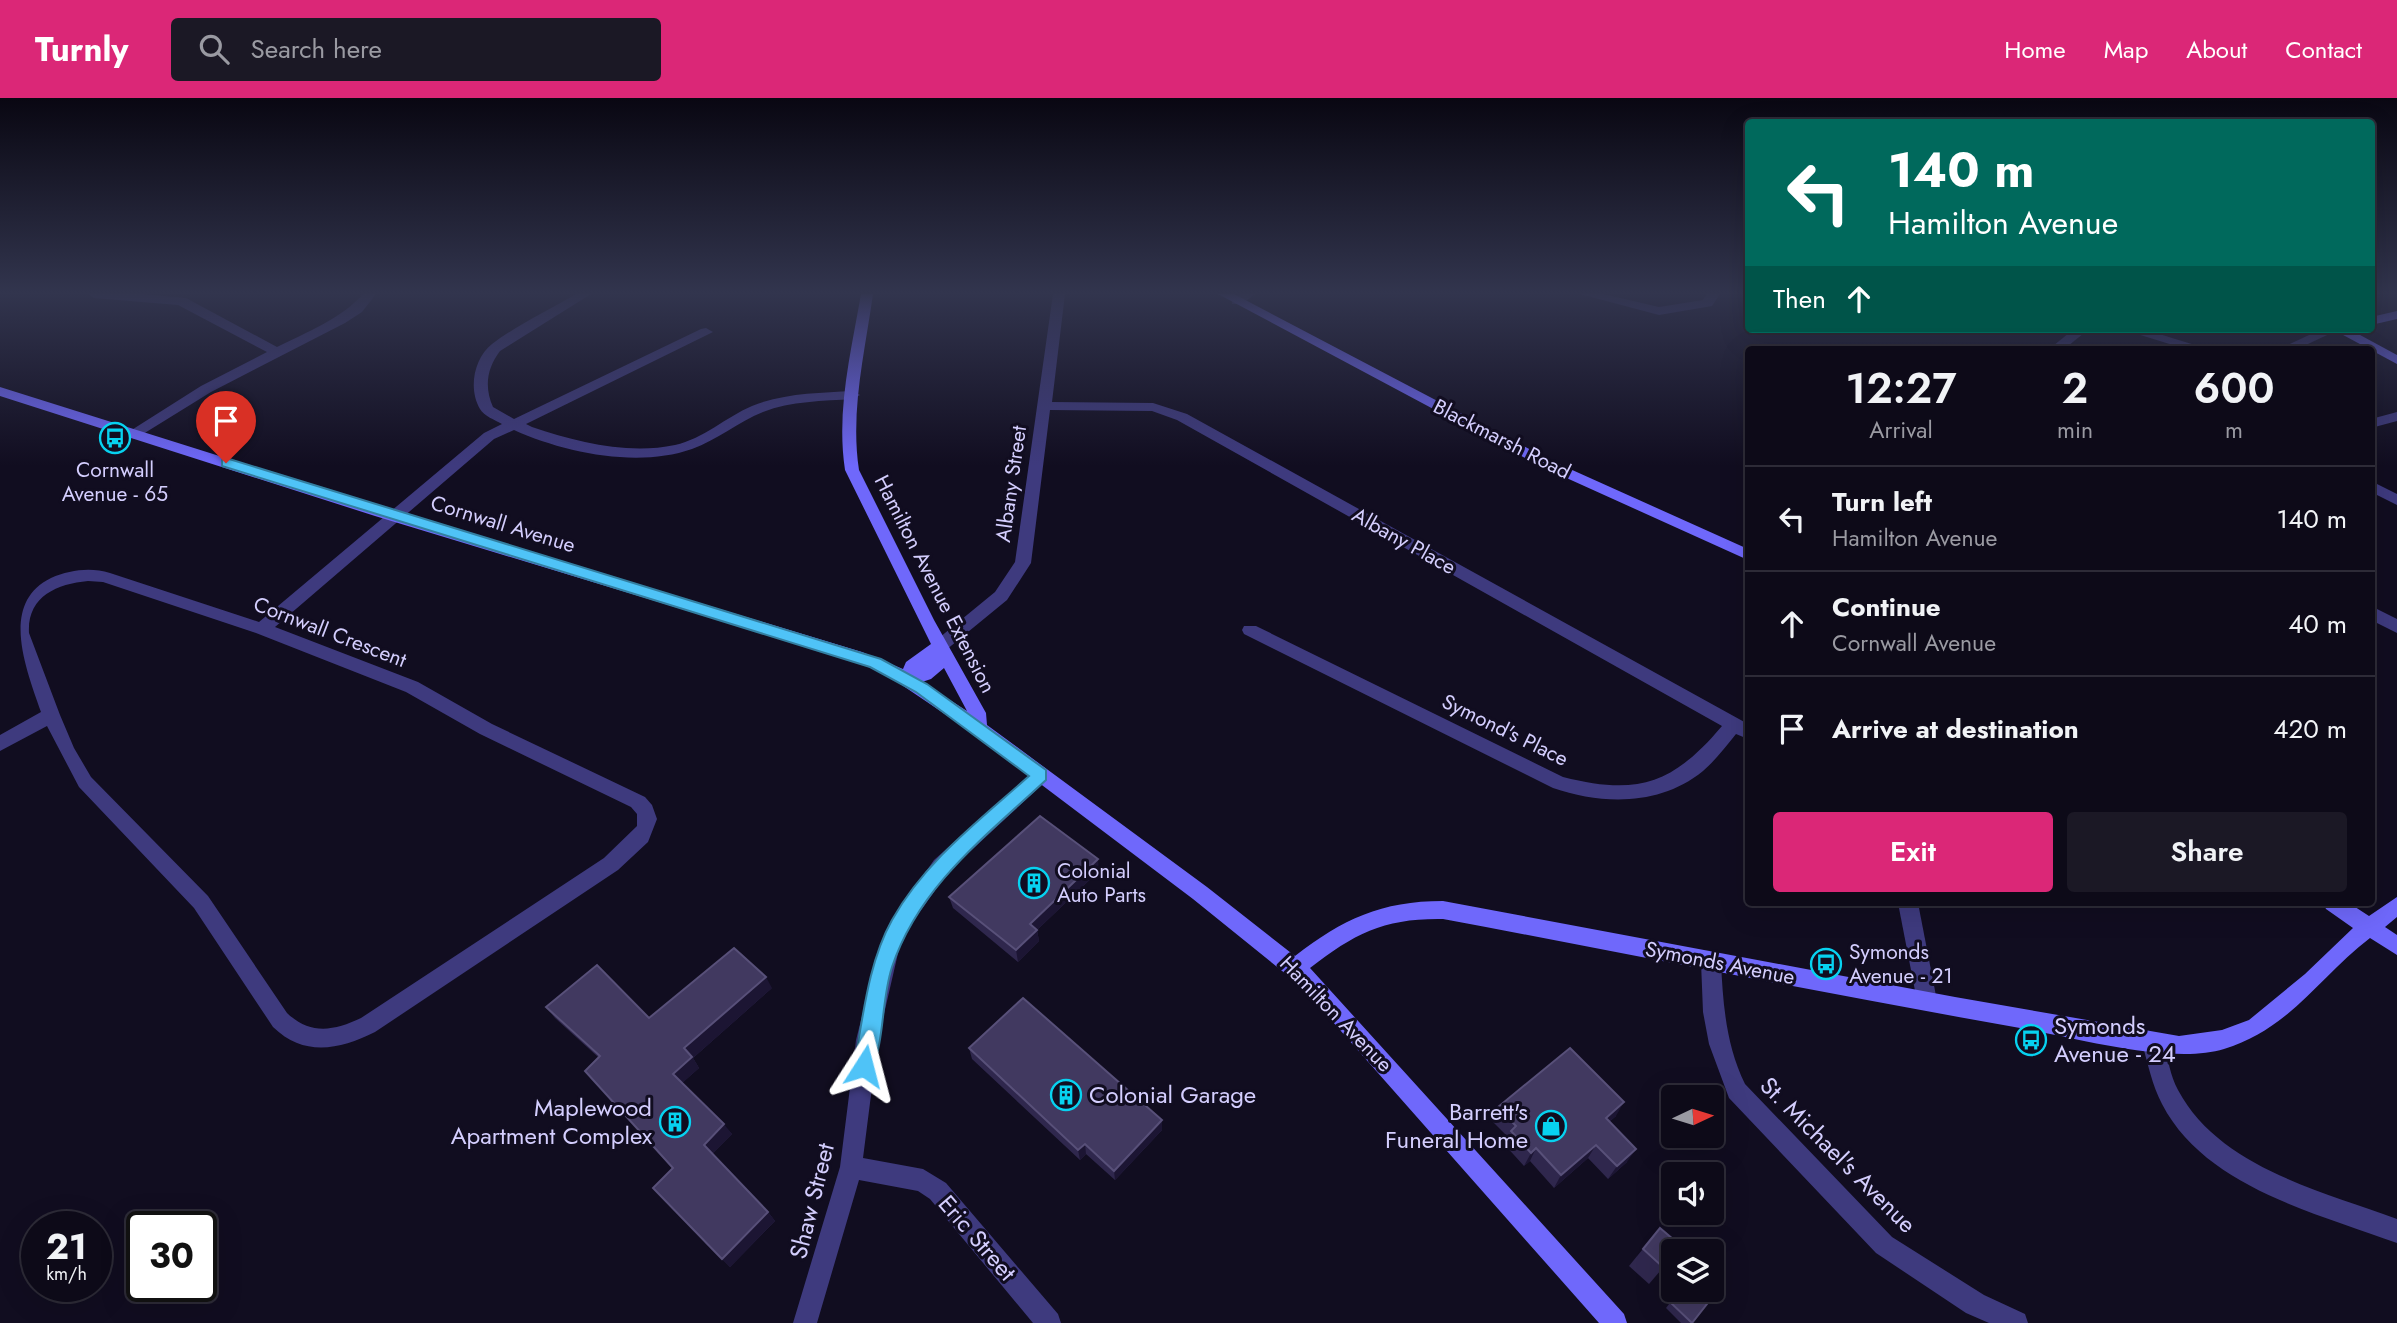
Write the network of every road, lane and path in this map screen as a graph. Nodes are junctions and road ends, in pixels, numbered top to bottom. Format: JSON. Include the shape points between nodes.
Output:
{"nodes":[{"id":1,"x":275,"y":351,"type":"edge"},
{"id":2,"x":493,"y":351,"type":"edge"},
{"id":3,"x":666,"y":351,"type":"edge"},
{"id":4,"x":859,"y":351,"type":"edge"},
{"id":5,"x":1052,"y":351,"type":"edge"},
{"id":6,"x":1340,"y":351,"type":"edge"},
{"id":7,"x":2380,"y":351,"type":"edge"},
{"id":8,"x":2397,"y":360,"type":"edge"},
{"id":9,"x":0,"y":391,"type":"edge"},
{"id":10,"x":853,"y":395,"type":"junction"},
{"id":11,"x":1045,"y":406,"type":"junction"},
{"id":12,"x":2397,"y":416,"type":"edge"},
{"id":13,"x":2375,"y":423,"type":"edge"},
{"id":14,"x":513,"y":424,"type":"junction"},
{"id":15,"x":135,"y":434,"type":"junction"},
{"id":16,"x":2375,"y":488,"type":"edge"},
{"id":17,"x":2397,"y":500,"type":"edge"},
{"id":18,"x":395,"y":516,"type":"junction"},
{"id":19,"x":1745,"y":554,"type":"edge"},
{"id":20,"x":2375,"y":614,"type":"edge"},
{"id":21,"x":2397,"y":627,"type":"edge"},
{"id":22,"x":262,"y":629,"type":"junction"},
{"id":23,"x":1250,"y":630,"type":"dead end"},
{"id":24,"x":940,"y":646,"type":"junction"},
{"id":25,"x":908,"y":680,"type":"junction"},
{"id":26,"x":51,"y":715,"type":"junction"},
{"id":27,"x":979,"y":728,"type":"junction"},
{"id":28,"x":1741,"y":728,"type":"edge"},
{"id":29,"x":0,"y":744,"type":"edge"},
{"id":30,"x":1041,"y":775,"type":"junction"},
{"id":31,"x":1909,"y":906,"type":"edge"},
{"id":32,"x":2338,"y":906,"type":"edge"},
{"id":33,"x":2397,"y":906,"type":"edge"},
{"id":34,"x":2370,"y":927,"type":"junction"},
{"id":35,"x":2397,"y":946,"type":"edge"},
{"id":36,"x":1711,"y":962,"type":"junction"},
{"id":37,"x":1295,"y":968,"type":"junction"},
{"id":38,"x":1927,"y":1002,"type":"junction"},
{"id":39,"x":2153,"y":1043,"type":"junction"},
{"id":40,"x":851,"y":1167,"type":"junction"},
{"id":41,"x":2397,"y":1231,"type":"edge"},
{"id":42,"x":805,"y":1323,"type":"edge"},
{"id":43,"x":1049,"y":1323,"type":"edge"},
{"id":44,"x":1615,"y":1323,"type":"edge"},
{"id":45,"x":2016,"y":1323,"type":"edge"}],
"edges":[{"from":1,"to":15,"type":"street"},
{"from":2,"to":14,"type":"street","via":[[480,381],[482,400],[487,410]]},
{"from":3,"to":14,"type":"street"},
{"from":4,"to":10,"type":"street","name":"Hamilton Avenue Extension"},
{"from":5,"to":11,"type":"street","name":"Albany Street"},
{"from":6,"to":19,"type":"street","name":"Blackmarsh Road","via":[[1545,463]]},
{"from":7,"to":8,"type":"street"},
{"from":9,"to":15,"type":"street","name":"Cornwall Avenue"},
{"from":10,"to":14,"type":"street","via":[[769,405],[687,446],[653,453],[604,450]]},
{"from":10,"to":24,"type":"street","name":"Hamilton Avenue Extension","via":[[852,470]]},
{"from":11,"to":24,"type":"street","name":"Albany Street","via":[[1023,563],[1001,596]]},
{"from":11,"to":28,"type":"street","name":"Albany Place","via":[[1142,407],[1182,417]]},
{"from":12,"to":13,"type":"street"},
{"from":14,"to":18,"type":"street","via":[[471,450]]},
{"from":15,"to":18,"type":"street","name":"Cornwall Avenue"},
{"from":16,"to":17,"type":"street"},
{"from":18,"to":22,"type":"street"},
{"from":18,"to":25,"type":"street","name":"Cornwall Avenue","via":[[856,656]]},
{"from":20,"to":21,"type":"street"},
{"from":22,"to":26,"type":"street","name":"Cornwall Crescent","via":[[104,577],[72,576],[49,584],[28,600],[20,626]]},
{"from":22,"to":26,"type":"street","name":"Cornwall Crescent","via":[[412,687],[486,729],[638,802],[648,817],[640,841],[368,1025],[335,1039],[308,1039],[280,1020],[201,902],[85,782]]},
{"from":23,"to":28,"type":"street","name":"Symond's Place","via":[[1559,783],[1597,794],[1630,794],[1661,784],[1694,768]]},
{"from":24,"to":25,"type":"street","name":"Albany Street","via":[[939,662]]},
{"from":24,"to":27,"type":"street","name":"Hamilton Avenue Extension","via":[[977,713]]},
{"from":25,"to":27,"type":"street","name":"Cornwall Avenue"},
{"from":26,"to":29,"type":"street"},
{"from":27,"to":30,"type":"street","name":"Hamilton Avenue"},
{"from":30,"to":37,"type":"street","name":"Hamilton Avenue"},
{"from":30,"to":40,"type":"street","name":"Shaw Street","via":[[941,866],[899,925],[882,970],[867,1041]]},
{"from":31,"to":38,"type":"street"},
{"from":32,"to":34,"type":"street"},
{"from":33,"to":34,"type":"street","name":"Symonds Avenue"},
{"from":34,"to":35,"type":"street"},
{"from":34,"to":39,"type":"street","name":"Symonds Avenue","via":[[2256,1027],[2200,1044]]},
{"from":36,"to":37,"type":"street","name":"Symonds Avenue","via":[[1479,916],[1420,909],[1367,919]]},
{"from":36,"to":38,"type":"street","name":"Symonds Avenue"},
{"from":36,"to":45,"type":"street","name":"St. Michael's Avenue","via":[[1715,1034],[1737,1091],[1884,1245],[1975,1304]]},
{"from":37,"to":44,"type":"street","name":"Hamilton Avenue"},
{"from":38,"to":39,"type":"street","name":"Symonds Avenue"},
{"from":39,"to":41,"type":"street","via":[[2171,1100],[2211,1147],[2249,1172]]},
{"from":40,"to":42,"type":"street","name":"Shaw Street"},
{"from":40,"to":43,"type":"street","name":"Eric Street","via":[[923,1180],[938,1191]]}]}
